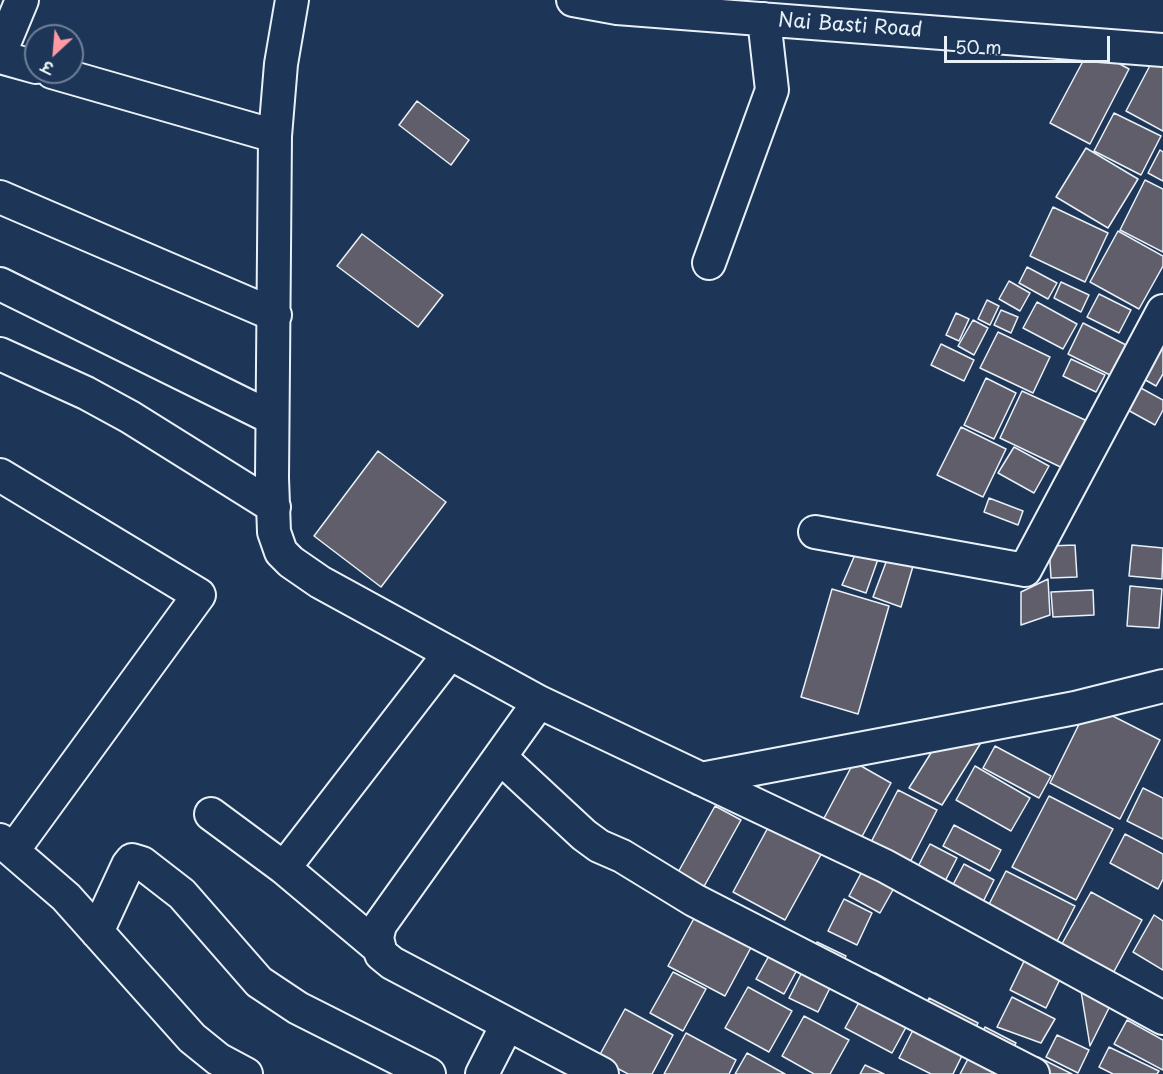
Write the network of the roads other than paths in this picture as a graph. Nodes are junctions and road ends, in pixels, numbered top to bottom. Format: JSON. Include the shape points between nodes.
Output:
{"nodes":[{"id":1,"x":22,"y":0,"type":"edge"},
{"id":2,"x":292,"y":0,"type":"edge"},
{"id":3,"x":573,"y":0,"type":"edge"},
{"id":4,"x":764,"y":19,"type":"junction"},
{"id":5,"x":1160,"y":44,"type":"edge"},
{"id":6,"x":0,"y":55,"type":"edge"},
{"id":7,"x":24,"y":63,"type":"edge"},
{"id":8,"x":84,"y":81,"type":"edge"},
{"id":9,"x":275,"y":136,"type":"junction"},
{"id":10,"x":0,"y":196,"type":"edge"},
{"id":11,"x":709,"y":263,"type":"dead end"},
{"id":12,"x":0,"y":284,"type":"edge"},
{"id":13,"x":1163,"y":311,"type":"edge"},
{"id":14,"x":275,"y":315,"type":"junction"},
{"id":15,"x":0,"y":354,"type":"edge"},
{"id":16,"x":272,"y":418,"type":"junction"},
{"id":17,"x":0,"y":475,"type":"edge"},
{"id":18,"x":274,"y":507,"type":"junction"},
{"id":19,"x":815,"y":532,"type":"dead end"},
{"id":20,"x":450,"y":653,"type":"junction"},
{"id":21,"x":1163,"y":686,"type":"edge"},
{"id":22,"x":539,"y":702,"type":"junction"},
{"id":23,"x":500,"y":757,"type":"junction"},
{"id":24,"x":701,"y":779,"type":"junction"},
{"id":25,"x":211,"y":814,"type":"dead end"},
{"id":26,"x":7,"y":845,"type":"edge"},
{"id":27,"x":284,"y":868,"type":"junction"},
{"id":28,"x":97,"y":932,"type":"junction"},
{"id":29,"x":378,"y":947,"type":"junction"},
{"id":30,"x":1163,"y":1018,"type":"edge"},
{"id":31,"x":507,"y":1025,"type":"junction"},
{"id":32,"x":246,"y":1074,"type":"edge"},
{"id":33,"x":429,"y":1074,"type":"edge"},
{"id":34,"x":482,"y":1074,"type":"edge"},
{"id":35,"x":602,"y":1074,"type":"edge"},
{"id":36,"x":1034,"y":1074,"type":"edge"}],
"edges":[{"from":1,"to":6,"type":"street"},
{"from":2,"to":9,"type":"street"},
{"from":3,"to":4,"type":"street","name":"Nai Basti Road","via":[[617,8]]},
{"from":4,"to":5,"type":"street","name":"Nai Basti Road"},
{"from":4,"to":11,"type":"street","via":[[772,90]]},
{"from":6,"to":7,"type":"street"},
{"from":8,"to":9,"type":"street"},
{"from":9,"to":14,"type":"street"},
{"from":10,"to":14,"type":"street"},
{"from":12,"to":16,"type":"street"},
{"from":13,"to":19,"type":"street","via":[[1025,570]]},
{"from":14,"to":16,"type":"street"},
{"from":15,"to":18,"type":"street","via":[[130,417]]},
{"from":16,"to":18,"type":"street"},
{"from":17,"to":26,"type":"street","via":[[199,595]]},
{"from":18,"to":20,"type":"street","via":[[277,544],[291,562]]},
{"from":20,"to":22,"type":"street"},
{"from":20,"to":27,"type":"street"},
{"from":21,"to":24,"type":"street","via":[[1075,708]]},
{"from":22,"to":23,"type":"street"},
{"from":22,"to":24,"type":"street"},
{"from":23,"to":29,"type":"street","via":[[380,925]]},
{"from":23,"to":36,"type":"street","via":[[599,846],[694,900]]},
{"from":24,"to":30,"type":"street","via":[[885,866]]},
{"from":25,"to":27,"type":"street"},
{"from":26,"to":28,"type":"street","via":[[66,897]]},
{"from":27,"to":29,"type":"street"},
{"from":28,"to":32,"type":"street","via":[[192,1038],[218,1059]]},
{"from":28,"to":33,"type":"street","via":[[128,865],[132,860],[142,863],[182,894],[259,982],[298,1008]]},
{"from":29,"to":31,"type":"street","via":[[392,963]]},
{"from":31,"to":34,"type":"street"},
{"from":31,"to":35,"type":"street"}]}
